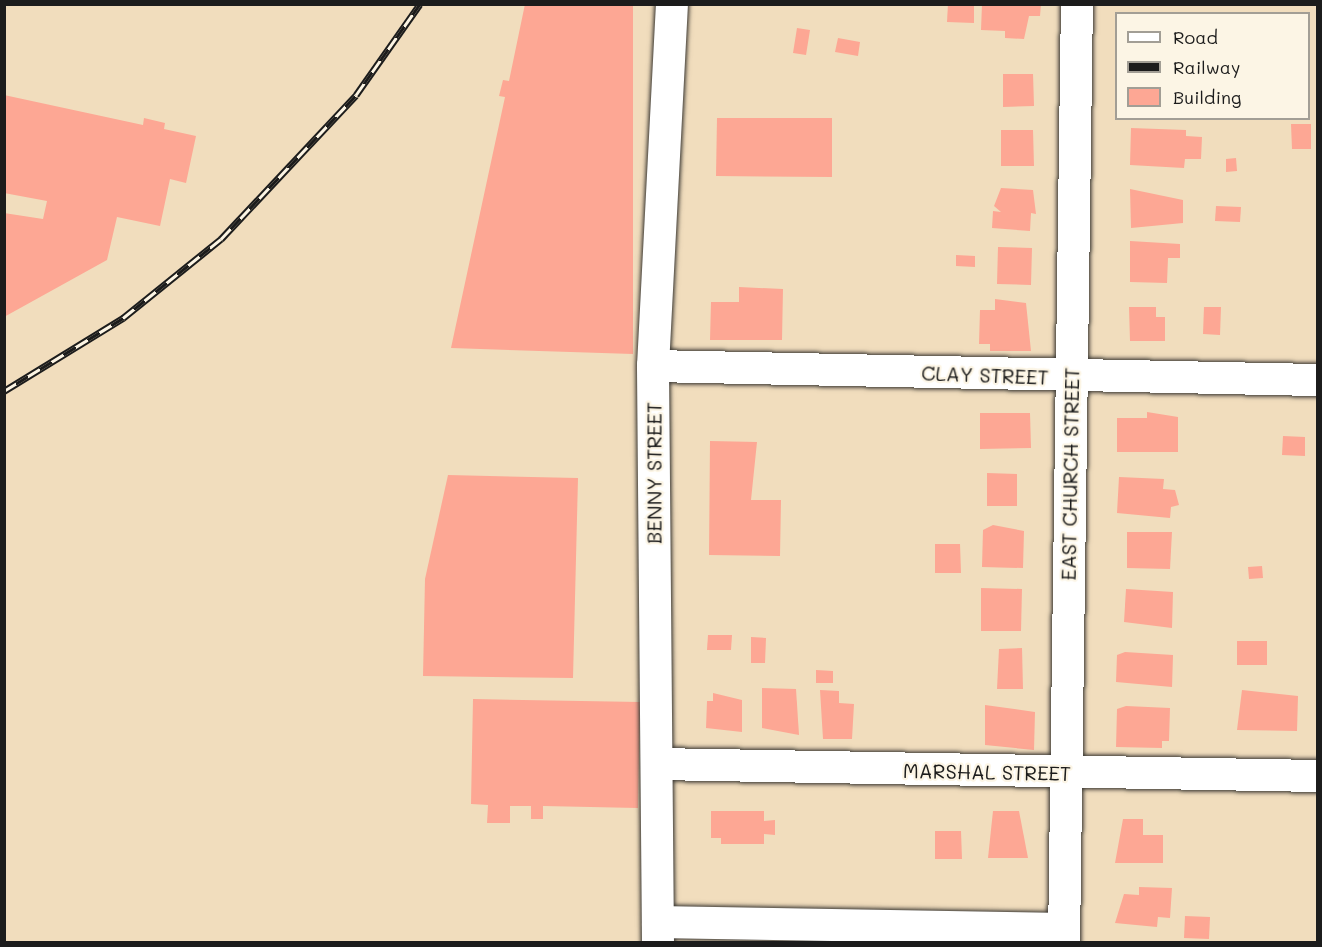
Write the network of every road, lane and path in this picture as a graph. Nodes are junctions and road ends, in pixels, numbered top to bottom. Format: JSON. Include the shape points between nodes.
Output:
{"nodes":[{"id":1,"x":672,"y":4,"type":"edge"},
{"id":2,"x":1077,"y":4,"type":"edge"},
{"id":3,"x":653,"y":366,"type":"junction"},
{"id":4,"x":1072,"y":378,"type":"junction"},
{"id":5,"x":1317,"y":380,"type":"edge"},
{"id":6,"x":657,"y":764,"type":"junction"},
{"id":7,"x":1065,"y":774,"type":"junction"},
{"id":8,"x":1317,"y":776,"type":"edge"},
{"id":9,"x":658,"y":932,"type":"edge"},
{"id":10,"x":755,"y":933,"type":"edge"},
{"id":11,"x":946,"y":935,"type":"edge"},
{"id":12,"x":1011,"y":935,"type":"edge"},
{"id":13,"x":1064,"y":936,"type":"edge"}],
"edges":[{"from":1,"to":3,"type":"street","name":"BENNY STREET"},
{"from":2,"to":4,"type":"street","name":"EAST CHURCH STREET"},
{"from":3,"to":4,"type":"street","name":"CLAY STREET"},
{"from":3,"to":6,"type":"street","name":"BENNY STREET"},
{"from":4,"to":5,"type":"street","name":"CLAY STREET"},
{"from":4,"to":7,"type":"street","name":"EAST CHURCH STREET"},
{"from":6,"to":7,"type":"street","name":"MARSHAL STREET"},
{"from":6,"to":9,"type":"street","name":"BENNY STREET"},
{"from":7,"to":8,"type":"street","name":"MARSHAL STREET"},
{"from":7,"to":13,"type":"street","name":"EAST CHURCH STREET"},
{"from":9,"to":10,"type":"street"},
{"from":10,"to":11,"type":"street"},
{"from":11,"to":12,"type":"street"},
{"from":12,"to":13,"type":"street"}]}
